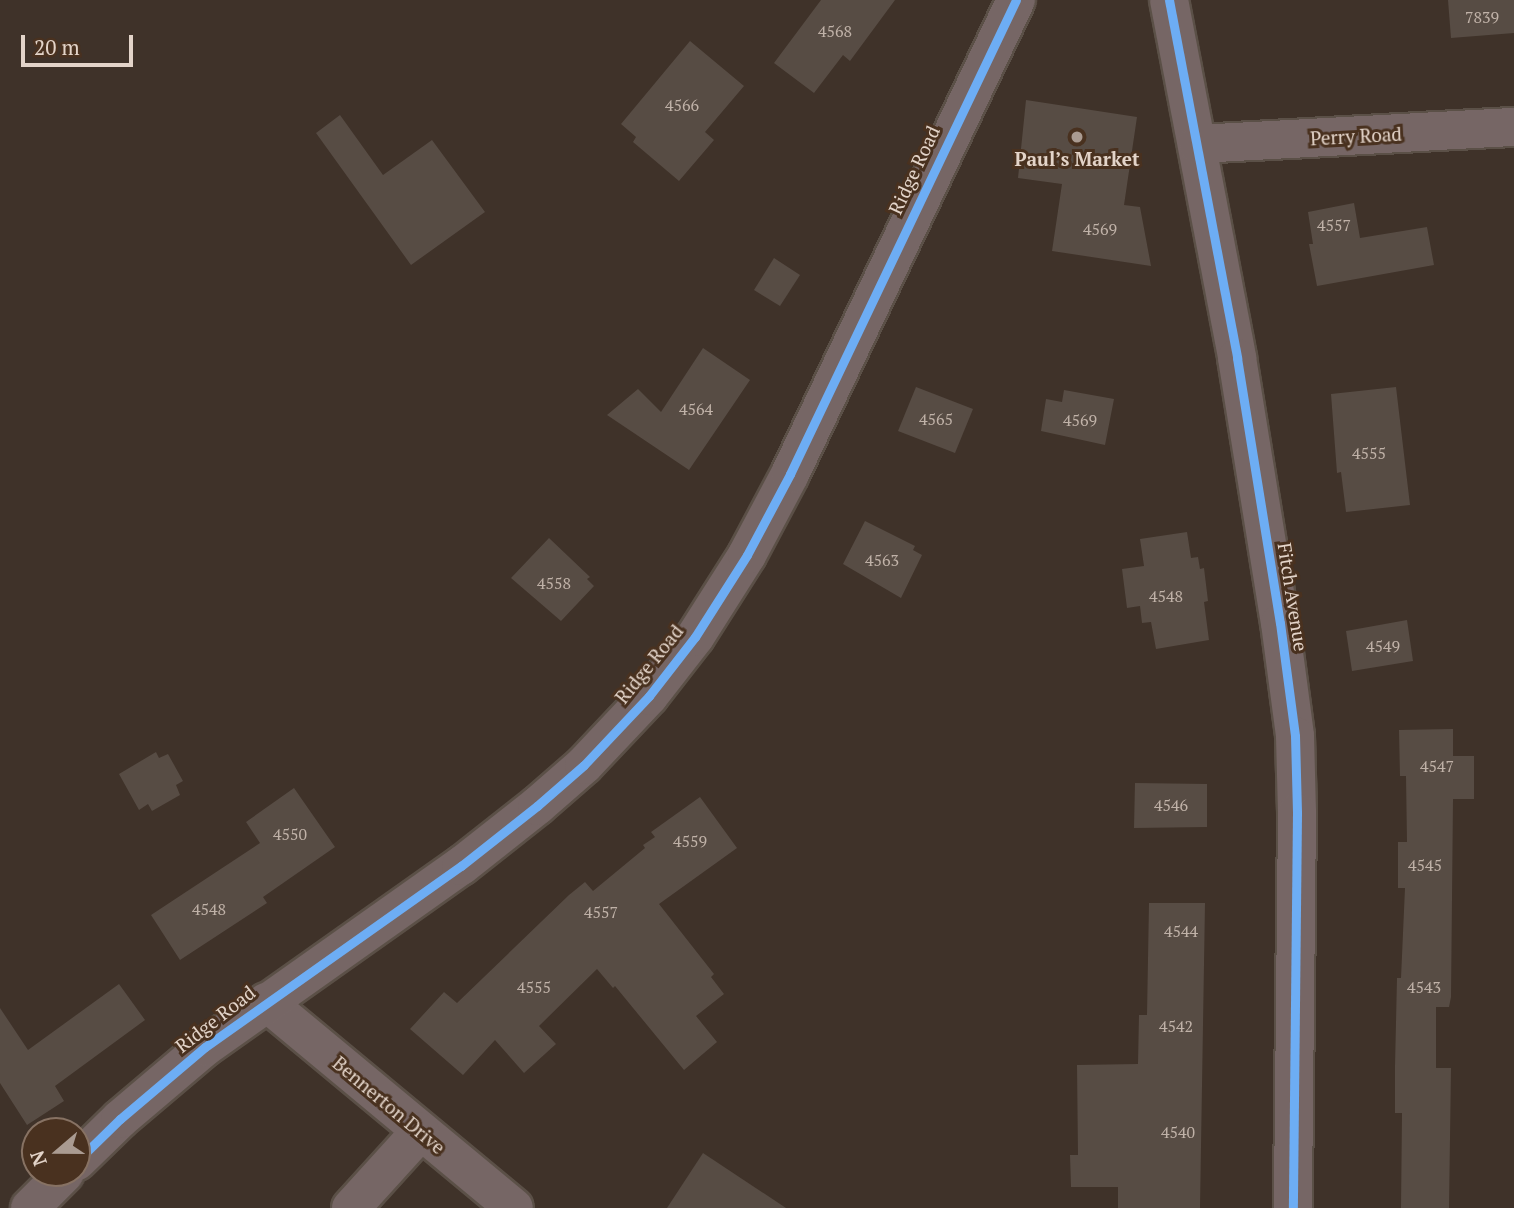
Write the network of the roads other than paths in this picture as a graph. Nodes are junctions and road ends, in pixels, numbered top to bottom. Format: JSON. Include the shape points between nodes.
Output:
{"nodes":[{"id":1,"x":1016,"y":0,"type":"edge"},
{"id":2,"x":1169,"y":0,"type":"edge"},
{"id":3,"x":1514,"y":127,"type":"edge"},
{"id":4,"x":1198,"y":144,"type":"junction"},
{"id":5,"x":266,"y":1002,"type":"junction"},
{"id":6,"x":421,"y":1132,"type":"junction"},
{"id":7,"x":91,"y":1147,"type":"edge"},
{"id":8,"x":51,"y":1187,"type":"edge"},
{"id":9,"x":30,"y":1208,"type":"edge"},
{"id":10,"x":351,"y":1208,"type":"edge"},
{"id":11,"x":514,"y":1208,"type":"edge"},
{"id":12,"x":1293,"y":1208,"type":"edge"}],
"edges":[{"from":1,"to":5,"type":"street","name":"Ridge Road","via":[[790,474],[747,555],[695,637],[584,765],[537,806],[461,866]]},
{"from":2,"to":4,"type":"street","name":"Fitch Avenue"},
{"from":3,"to":4,"type":"street","name":"Perry Road"},
{"from":4,"to":12,"type":"street","name":"Fitch Avenue","via":[[1241,384],[1295,736]]},
{"from":5,"to":6,"type":"street","name":"Bennerton Drive"},
{"from":5,"to":7,"type":"street","name":"Ridge Road"},
{"from":6,"to":10,"type":"street"},
{"from":6,"to":11,"type":"street","name":"Bennerton Drive"},
{"from":8,"to":9,"type":"street"}]}
